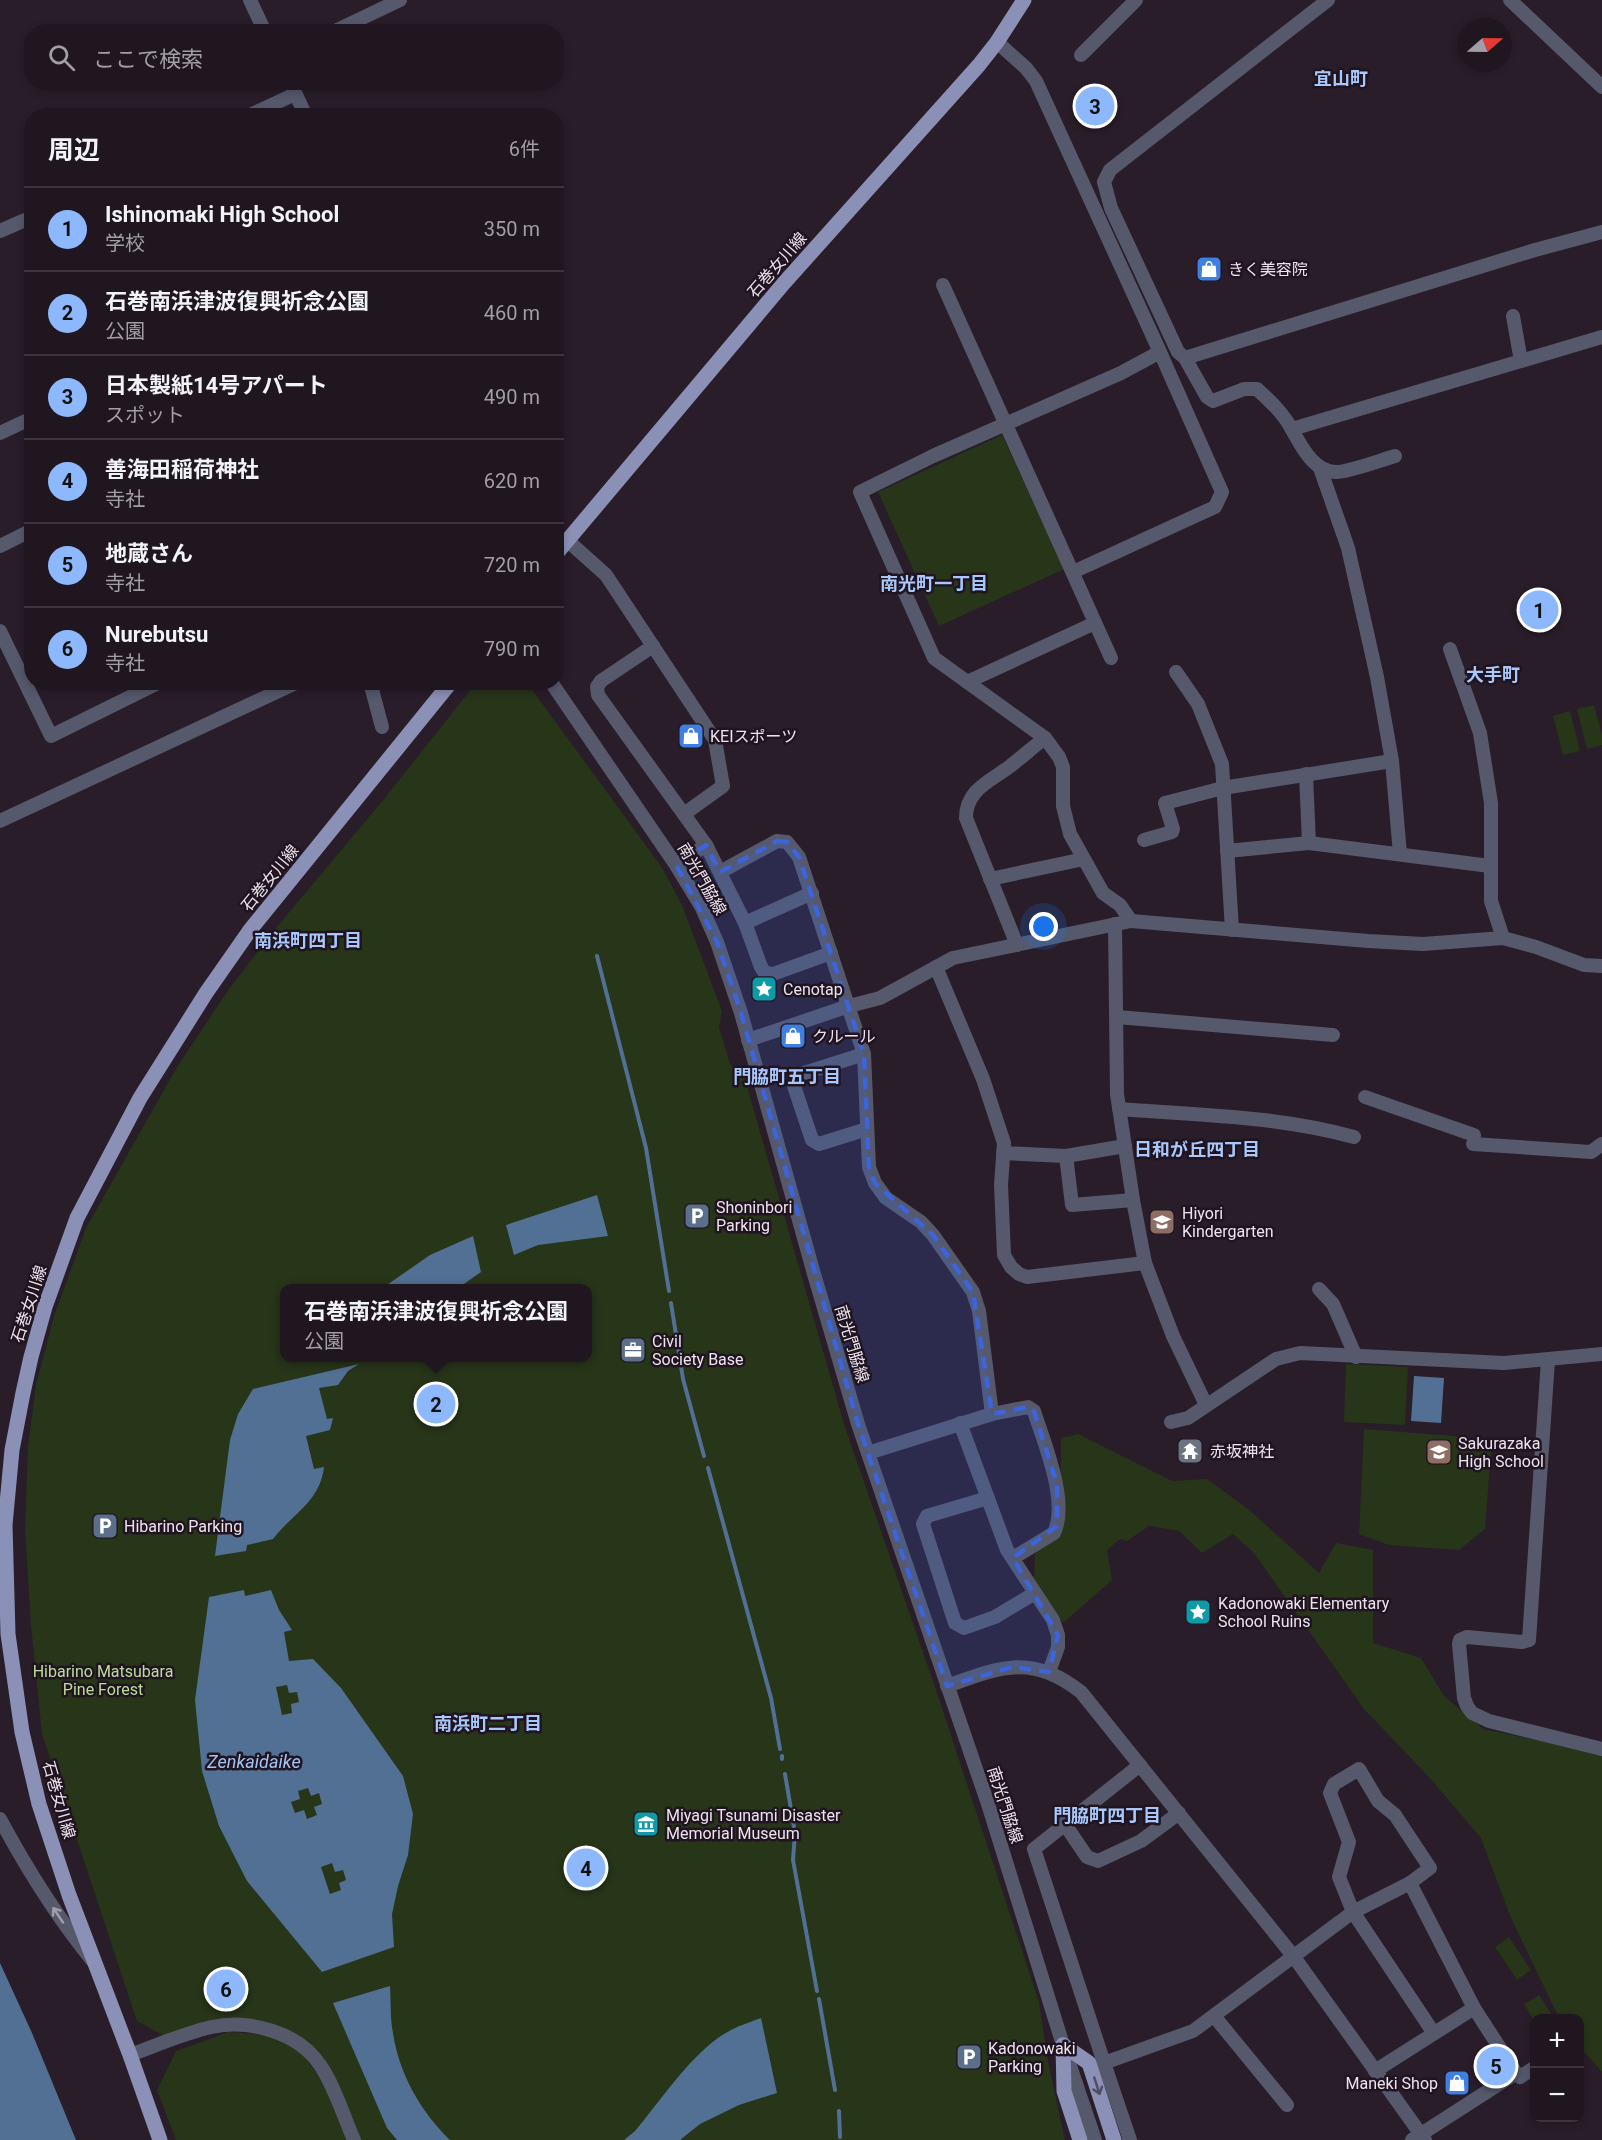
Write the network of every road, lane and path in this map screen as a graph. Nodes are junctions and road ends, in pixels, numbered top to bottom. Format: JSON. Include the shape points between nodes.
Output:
{"nodes":[{"id":1,"x":250,"y":0,"type":"edge"},
{"id":2,"x":400,"y":0,"type":"edge"},
{"id":3,"x":1024,"y":0,"type":"edge"},
{"id":4,"x":1136,"y":0,"type":"edge"},
{"id":5,"x":1328,"y":0,"type":"edge"},
{"id":6,"x":1510,"y":0,"type":"edge"},
{"id":7,"x":261,"y":24,"type":"edge"},
{"id":8,"x":350,"y":24,"type":"edge"},
{"id":9,"x":997,"y":42,"type":"junction"},
{"id":10,"x":1081,"y":55,"type":"dead end"},
{"id":11,"x":1602,"y":87,"type":"edge"},
{"id":12,"x":289,"y":90,"type":"edge"},
{"id":13,"x":293,"y":90,"type":"edge"},
{"id":14,"x":261,"y":108,"type":"edge"},
{"id":15,"x":302,"y":108,"type":"edge"},
{"id":16,"x":1104,"y":211,"type":"junction"},
{"id":17,"x":24,"y":220,"type":"edge"},
{"id":18,"x":0,"y":231,"type":"edge"},
{"id":19,"x":1602,"y":232,"type":"edge"},
{"id":20,"x":943,"y":285,"type":"dead end"},
{"id":21,"x":1513,"y":316,"type":"dead end"},
{"id":22,"x":1602,"y":337,"type":"edge"},
{"id":23,"x":1160,"y":352,"type":"junction"},
{"id":24,"x":1185,"y":358,"type":"junction"},
{"id":25,"x":1521,"y":361,"type":"junction"},
{"id":26,"x":24,"y":422,"type":"edge"},
{"id":27,"x":1005,"y":423,"type":"junction"},
{"id":28,"x":1292,"y":429,"type":"junction"},
{"id":29,"x":0,"y":433,"type":"edge"},
{"id":30,"x":1395,"y":456,"type":"dead end"},
{"id":31,"x":1320,"y":468,"type":"junction"},
{"id":32,"x":24,"y":534,"type":"edge"},
{"id":33,"x":568,"y":541,"type":"junction"},
{"id":34,"x":564,"y":545,"type":"edge"},
{"id":35,"x":0,"y":546,"type":"edge"},
{"id":36,"x":1073,"y":572,"type":"junction"},
{"id":37,"x":1095,"y":623,"type":"junction"},
{"id":38,"x":0,"y":631,"type":"edge"},
{"id":39,"x":653,"y":646,"type":"junction"},
{"id":40,"x":1450,"y":649,"type":"dead end"},
{"id":41,"x":1110,"y":658,"type":"dead end"},
{"id":42,"x":1176,"y":672,"type":"dead end"},
{"id":43,"x":24,"y":680,"type":"edge"},
{"id":44,"x":967,"y":682,"type":"junction"},
{"id":45,"x":29,"y":690,"type":"edge"},
{"id":46,"x":137,"y":690,"type":"edge"},
{"id":47,"x":281,"y":690,"type":"edge"},
{"id":48,"x":372,"y":690,"type":"edge"},
{"id":49,"x":445,"y":690,"type":"edge"},
{"id":50,"x":556,"y":690,"type":"edge"},
{"id":51,"x":382,"y":727,"type":"dead end"},
{"id":52,"x":1045,"y":738,"type":"junction"},
{"id":53,"x":1392,"y":760,"type":"junction"},
{"id":54,"x":1306,"y":774,"type":"junction"},
{"id":55,"x":1223,"y":788,"type":"junction"},
{"id":56,"x":684,"y":814,"type":"junction"},
{"id":57,"x":0,"y":821,"type":"edge"},
{"id":58,"x":1144,"y":840,"type":"dead end"},
{"id":59,"x":1309,"y":843,"type":"junction"},
{"id":60,"x":706,"y":845,"type":"junction"},
{"id":61,"x":1227,"y":851,"type":"junction"},
{"id":62,"x":1400,"y":854,"type":"junction"},
{"id":63,"x":1084,"y":859,"type":"junction"},
{"id":64,"x":676,"y":865,"type":"junction"},
{"id":65,"x":1490,"y":866,"type":"junction"},
{"id":66,"x":720,"y":872,"type":"junction"},
{"id":67,"x":990,"y":879,"type":"junction"},
{"id":68,"x":812,"y":893,"type":"junction"},
{"id":69,"x":1131,"y":921,"type":"junction"},
{"id":70,"x":745,"y":923,"type":"junction"},
{"id":71,"x":1115,"y":924,"type":"junction"},
{"id":72,"x":1232,"y":930,"type":"junction"},
{"id":73,"x":1503,"y":938,"type":"junction"},
{"id":74,"x":1017,"y":945,"type":"junction"},
{"id":75,"x":831,"y":953,"type":"junction"},
{"id":76,"x":1602,"y":966,"type":"edge"},
{"id":77,"x":936,"y":967,"type":"junction"},
{"id":78,"x":849,"y":1006,"type":"junction"},
{"id":79,"x":1116,"y":1017,"type":"junction"},
{"id":80,"x":1333,"y":1035,"type":"dead end"},
{"id":81,"x":748,"y":1040,"type":"junction"},
{"id":82,"x":864,"y":1054,"type":"junction"},
{"id":83,"x":1365,"y":1097,"type":"dead end"},
{"id":84,"x":1119,"y":1109,"type":"junction"},
{"id":85,"x":867,"y":1129,"type":"junction"},
{"id":86,"x":1354,"y":1137,"type":"dead end"},
{"id":87,"x":1602,"y":1144,"type":"edge"},
{"id":88,"x":1125,"y":1146,"type":"junction"},
{"id":89,"x":1004,"y":1153,"type":"junction"},
{"id":90,"x":1066,"y":1156,"type":"junction"},
{"id":91,"x":1133,"y":1200,"type":"junction"},
{"id":92,"x":1145,"y":1263,"type":"junction"},
{"id":93,"x":1319,"y":1289,"type":"dead end"},
{"id":94,"x":1602,"y":1354,"type":"edge"},
{"id":95,"x":1356,"y":1357,"type":"junction"},
{"id":96,"x":1548,"y":1360,"type":"junction"},
{"id":97,"x":1206,"y":1405,"type":"junction"},
{"id":98,"x":992,"y":1414,"type":"junction"},
{"id":99,"x":1171,"y":1422,"type":"dead end"},
{"id":100,"x":960,"y":1423,"type":"junction"},
{"id":101,"x":868,"y":1453,"type":"junction"},
{"id":102,"x":988,"y":1498,"type":"junction"},
{"id":103,"x":2,"y":1524,"type":"edge"},
{"id":104,"x":1013,"y":1558,"type":"junction"},
{"id":105,"x":1035,"y":1593,"type":"junction"},
{"id":106,"x":1049,"y":1672,"type":"junction"},
{"id":107,"x":947,"y":1686,"type":"junction"},
{"id":108,"x":1602,"y":1749,"type":"edge"},
{"id":109,"x":1140,"y":1765,"type":"junction"},
{"id":110,"x":1179,"y":1813,"type":"junction"},
{"id":111,"x":0,"y":1819,"type":"edge"},
{"id":112,"x":1064,"y":1823,"type":"junction"},
{"id":113,"x":1410,"y":1882,"type":"junction"},
{"id":114,"x":1353,"y":1912,"type":"junction"},
{"id":115,"x":1294,"y":1957,"type":"junction"},
{"id":116,"x":93,"y":1962,"type":"junction"},
{"id":117,"x":1474,"y":2008,"type":"junction"},
{"id":118,"x":1214,"y":2016,"type":"junction"},
{"id":119,"x":1433,"y":2032,"type":"junction"},
{"id":120,"x":1063,"y":2045,"type":"junction"},
{"id":121,"x":130,"y":2055,"type":"junction"},
{"id":122,"x":1104,"y":2063,"type":"junction"},
{"id":123,"x":1375,"y":2071,"type":"junction"},
{"id":124,"x":1530,"y":2071,"type":"edge"},
{"id":125,"x":1516,"y":2073,"type":"junction"},
{"id":126,"x":1287,"y":2105,"type":"dead end"},
{"id":127,"x":1419,"y":2138,"type":"edge"},
{"id":128,"x":160,"y":2140,"type":"edge"},
{"id":129,"x":354,"y":2140,"type":"edge"},
{"id":130,"x":1080,"y":2140,"type":"edge"},
{"id":131,"x":1095,"y":2140,"type":"edge"},
{"id":132,"x":1114,"y":2140,"type":"edge"},
{"id":133,"x":1130,"y":2140,"type":"edge"}],
"edges":[{"from":1,"to":7,"type":"street"},
{"from":2,"to":8,"type":"street"},
{"from":3,"to":9,"type":"main road","name":"石巻女川線"},
{"from":4,"to":10,"type":"street"},
{"from":5,"to":16,"type":"street","via":[[1110,170],[1104,182]]},
{"from":6,"to":11,"type":"street"},
{"from":9,"to":16,"type":"street","via":[[1036,81]]},
{"from":9,"to":33,"type":"main road","name":"石巻女川線","via":[[784,283]]},
{"from":12,"to":14,"type":"street"},
{"from":13,"to":15,"type":"street"},
{"from":16,"to":23,"type":"street"},
{"from":16,"to":24,"type":"street","via":[[1178,352]]},
{"from":17,"to":18,"type":"street"},
{"from":19,"to":24,"type":"street"},
{"from":20,"to":27,"type":"street"},
{"from":21,"to":25,"type":"street"},
{"from":22,"to":25,"type":"street"},
{"from":23,"to":27,"type":"street"},
{"from":23,"to":36,"type":"street","via":[[1222,492],[1215,507]]},
{"from":24,"to":28,"type":"street","via":[[1213,401],[1244,389],[1257,389]]},
{"from":25,"to":28,"type":"street"},
{"from":26,"to":29,"type":"street"},
{"from":27,"to":36,"type":"street"},
{"from":27,"to":44,"type":"street","via":[[860,492],[934,658]]},
{"from":28,"to":31,"type":"street"},
{"from":30,"to":31,"type":"street","via":[[1336,472]]},
{"from":31,"to":53,"type":"street","via":[[1348,548]]},
{"from":32,"to":35,"type":"street"},
{"from":33,"to":34,"type":"main road","name":"石巻女川線"},
{"from":33,"to":39,"type":"street","via":[[606,575]]},
{"from":36,"to":37,"type":"street"},
{"from":37,"to":41,"type":"street"},
{"from":37,"to":44,"type":"street"},
{"from":38,"to":43,"type":"street"},
{"from":39,"to":56,"type":"street","via":[[715,740],[723,786]]},
{"from":39,"to":56,"type":"street","via":[[601,681],[598,695]]},
{"from":40,"to":65,"type":"street","via":[[1480,732],[1491,803]]},
{"from":42,"to":55,"type":"street","via":[[1198,704],[1222,764]]},
{"from":44,"to":52,"type":"street"},
{"from":45,"to":46,"type":"street","via":[[51,736]]},
{"from":47,"to":57,"type":"street"},
{"from":48,"to":51,"type":"street"},
{"from":49,"to":103,"type":"main road","name":"石巻女川線","via":[[250,930],[140,1098],[77,1218],[45,1306],[12,1450]]},
{"from":50,"to":64,"type":"street","name":"南光門脇線"},
{"from":52,"to":63,"type":"street","via":[[1063,767],[1063,806],[1070,834]]},
{"from":52,"to":67,"type":"street","via":[[982,785],[966,806],[966,818]]},
{"from":53,"to":54,"type":"street"},
{"from":53,"to":62,"type":"street"},
{"from":54,"to":55,"type":"street"},
{"from":54,"to":59,"type":"street"},
{"from":55,"to":58,"type":"street","via":[[1165,803],[1173,832]]},
{"from":55,"to":61,"type":"street"},
{"from":56,"to":60,"type":"street"},
{"from":59,"to":61,"type":"street"},
{"from":59,"to":62,"type":"street"},
{"from":60,"to":64,"type":"street"},
{"from":60,"to":66,"type":"street"},
{"from":61,"to":72,"type":"street"},
{"from":62,"to":65,"type":"street"},
{"from":63,"to":67,"type":"street"},
{"from":63,"to":69,"type":"street","via":[[1102,893],[1120,905]]},
{"from":64,"to":81,"type":"street","name":"南光門脇線","via":[[717,942]]},
{"from":65,"to":73,"type":"street","via":[[1491,901]]},
{"from":66,"to":68,"type":"street","via":[[777,841],[787,842],[799,857]]},
{"from":66,"to":70,"type":"street"},
{"from":67,"to":74,"type":"street"},
{"from":68,"to":70,"type":"street"},
{"from":68,"to":75,"type":"street"},
{"from":69,"to":71,"type":"street"},
{"from":69,"to":72,"type":"street"},
{"from":70,"to":75,"type":"street","via":[[765,973],[773,974]]},
{"from":71,"to":74,"type":"street"},
{"from":71,"to":79,"type":"street"},
{"from":72,"to":73,"type":"street","via":[[1423,944]]},
{"from":73,"to":76,"type":"street","via":[[1584,965]]},
{"from":74,"to":77,"type":"street","via":[[964,955]]},
{"from":75,"to":78,"type":"street"},
{"from":77,"to":78,"type":"street","via":[[880,998]]},
{"from":77,"to":89,"type":"street","via":[[993,1107]]},
{"from":78,"to":81,"type":"street"},
{"from":78,"to":82,"type":"street"},
{"from":79,"to":80,"type":"street"},
{"from":79,"to":84,"type":"street"},
{"from":81,"to":101,"type":"street","name":"南光門脇線"},
{"from":82,"to":85,"type":"street"},
{"from":82,"to":85,"type":"street","via":[[798,1076],[794,1086],[812,1140],[819,1143]]},
{"from":83,"to":87,"type":"street","via":[[1474,1139],[1591,1152]]},
{"from":84,"to":86,"type":"street","via":[[1267,1120],[1317,1126]]},
{"from":84,"to":88,"type":"street"},
{"from":85,"to":98,"type":"street","via":[[869,1167],[875,1182],[886,1198],[933,1234],[973,1292],[979,1311]]},
{"from":88,"to":90,"type":"street"},
{"from":88,"to":91,"type":"street"},
{"from":89,"to":90,"type":"street"},
{"from":89,"to":92,"type":"street","via":[[1002,1244],[1004,1256],[1019,1274],[1027,1277]]},
{"from":90,"to":91,"type":"street","via":[[1072,1205]]},
{"from":91,"to":92,"type":"street"},
{"from":92,"to":97,"type":"street","via":[[1173,1336]]},
{"from":93,"to":95,"type":"street","via":[[1333,1304]]},
{"from":94,"to":96,"type":"street"},
{"from":95,"to":96,"type":"street","via":[[1504,1363]]},
{"from":95,"to":97,"type":"street","via":[[1300,1353],[1276,1359]]},
{"from":96,"to":108,"type":"street","via":[[1528,1640],[1460,1640],[1464,1698],[1472,1713],[1489,1721]]},
{"from":97,"to":99,"type":"street","via":[[1188,1418]]},
{"from":98,"to":100,"type":"street"},
{"from":98,"to":104,"type":"street","via":[[1028,1407],[1034,1412],[1057,1484],[1054,1533]]},
{"from":100,"to":101,"type":"street"},
{"from":100,"to":102,"type":"street"},
{"from":101,"to":107,"type":"street","name":"南光門脇線"},
{"from":102,"to":104,"type":"street"},
{"from":102,"to":105,"type":"street","via":[[927,1516],[923,1524],[955,1623],[964,1628],[985,1621]]},
{"from":103,"to":116,"type":"main road","name":"石巻女川線","via":[[8,1634],[22,1732],[39,1804]]},
{"from":104,"to":105,"type":"street"},
{"from":105,"to":106,"type":"street","via":[[1058,1635]]},
{"from":106,"to":107,"type":"street","via":[[1029,1667],[997,1669]]},
{"from":106,"to":109,"type":"street","via":[[1089,1700]]},
{"from":107,"to":120,"type":"street","name":"南光門脇線","via":[[992,1815]]},
{"from":109,"to":110,"type":"street"},
{"from":109,"to":112,"type":"street"},
{"from":110,"to":112,"type":"street","via":[[1141,1841],[1098,1861],[1087,1857]]},
{"from":110,"to":115,"type":"street"},
{"from":116,"to":111,"type":"street","one_way":true,"via":[[26,1868]]},
{"from":112,"to":122,"type":"street","via":[[1034,1849]]},
{"from":113,"to":114,"type":"street"},
{"from":113,"to":114,"type":"street","via":[[1430,1868],[1395,1815],[1378,1801],[1359,1769],[1334,1784],[1330,1793],[1349,1842],[1339,1877]]},
{"from":113,"to":117,"type":"street"},
{"from":114,"to":115,"type":"street"},
{"from":114,"to":119,"type":"street"},
{"from":115,"to":118,"type":"street"},
{"from":115,"to":123,"type":"street"},
{"from":116,"to":121,"type":"main road","name":"石巻女川線"},
{"from":117,"to":119,"type":"street"},
{"from":117,"to":125,"type":"street"},
{"from":118,"to":122,"type":"street","via":[[1185,2035]]},
{"from":118,"to":126,"type":"street"},
{"from":119,"to":123,"type":"street"},
{"from":120,"to":130,"type":"main road","via":[[1064,2091]]},
{"from":120,"to":131,"type":"street","name":"南光門脇線"},
{"from":120,"to":132,"type":"main road","one_way":true,"via":[[1089,2062]]},
{"from":121,"to":128,"type":"main road","name":"石巻女川線"},
{"from":121,"to":129,"type":"street","via":[[211,2027],[234,2024],[288,2037],[319,2063]]},
{"from":122,"to":133,"type":"street"},
{"from":123,"to":127,"type":"street"},
{"from":124,"to":125,"type":"street","via":[[1520,2077]]},
{"from":125,"to":127,"type":"street"}]}
